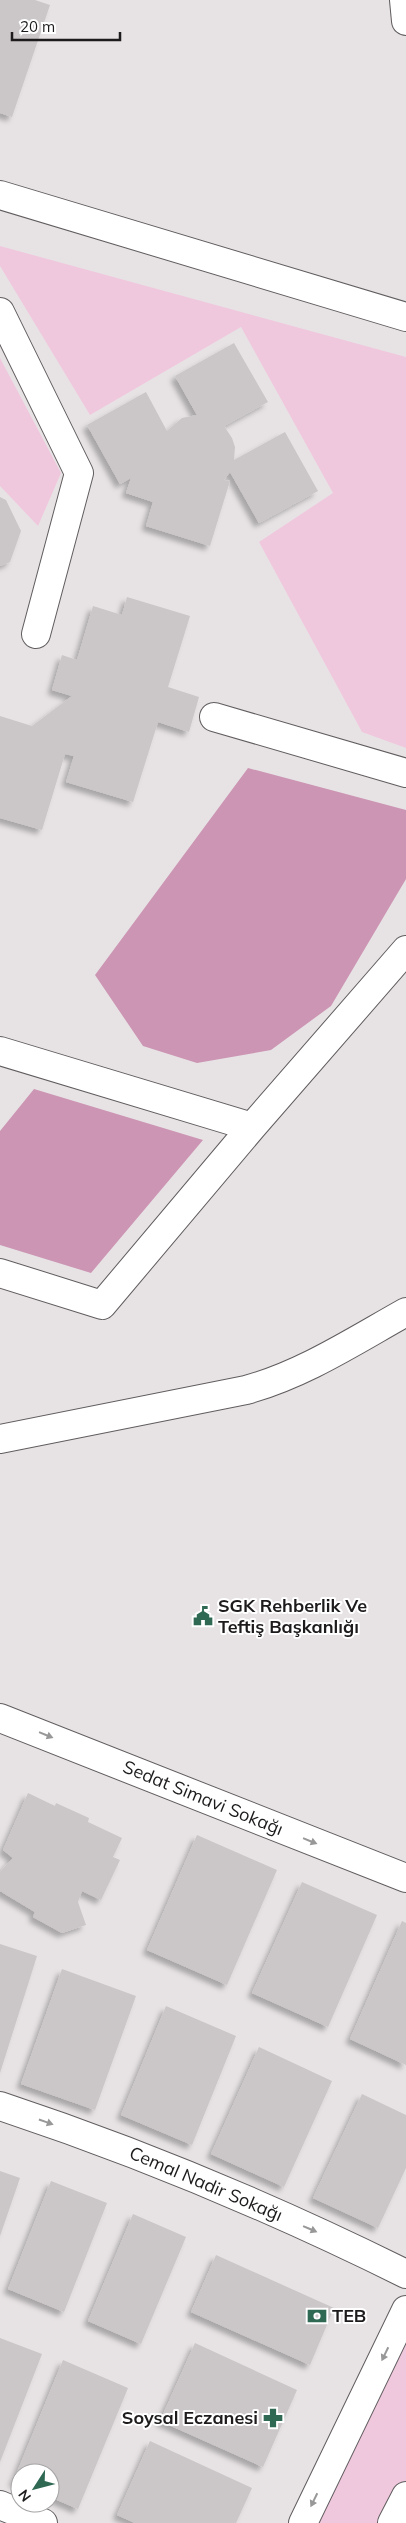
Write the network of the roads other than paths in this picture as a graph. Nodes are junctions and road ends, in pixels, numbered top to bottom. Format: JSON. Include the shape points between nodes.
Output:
{"nodes":[{"id":1,"x":404,"y":0,"type":"edge"},
{"id":2,"x":406,"y":21,"type":"edge"},
{"id":3,"x":0,"y":195,"type":"edge"},
{"id":4,"x":0,"y":312,"type":"edge"},
{"id":5,"x":406,"y":317,"type":"edge"},
{"id":6,"x":36,"y":634,"type":"dead end"},
{"id":7,"x":214,"y":717,"type":"dead end"},
{"id":8,"x":406,"y":773,"type":"edge"},
{"id":9,"x":406,"y":950,"type":"edge"},
{"id":10,"x":0,"y":1050,"type":"edge"},
{"id":11,"x":252,"y":1127,"type":"junction"},
{"id":12,"x":0,"y":1273,"type":"edge"},
{"id":13,"x":406,"y":1312,"type":"edge"},
{"id":14,"x":0,"y":1439,"type":"edge"},
{"id":15,"x":0,"y":1718,"type":"edge"},
{"id":16,"x":406,"y":1878,"type":"edge"},
{"id":17,"x":0,"y":2106,"type":"edge"},
{"id":18,"x":406,"y":2274,"type":"edge"},
{"id":19,"x":406,"y":2310,"type":"edge"},
{"id":20,"x":406,"y":2496,"type":"edge"},
{"id":21,"x":0,"y":2505,"type":"edge"},
{"id":22,"x":43,"y":2523,"type":"edge"},
{"id":23,"x":303,"y":2523,"type":"edge"},
{"id":24,"x":392,"y":2523,"type":"edge"}],
"edges":[{"from":1,"to":2,"type":"street"},
{"from":3,"to":5,"type":"street"},
{"from":4,"to":6,"type":"street","via":[[79,473]]},
{"from":7,"to":8,"type":"street"},
{"from":9,"to":11,"type":"street"},
{"from":10,"to":11,"type":"street"},
{"from":11,"to":12,"type":"street","via":[[102,1305]]},
{"from":13,"to":14,"type":"street","via":[[277,1382]]},
{"from":15,"to":16,"type":"street","name":"Sedat Simavi Sokağı","one_way":true},
{"from":17,"to":18,"type":"street","name":"Cemal Nadir Sokağı","one_way":true,"via":[[110,2144],[333,2238]]},
{"from":19,"to":23,"type":"street","one_way":true},
{"from":20,"to":24,"type":"street"},
{"from":21,"to":22,"type":"street"}]}
